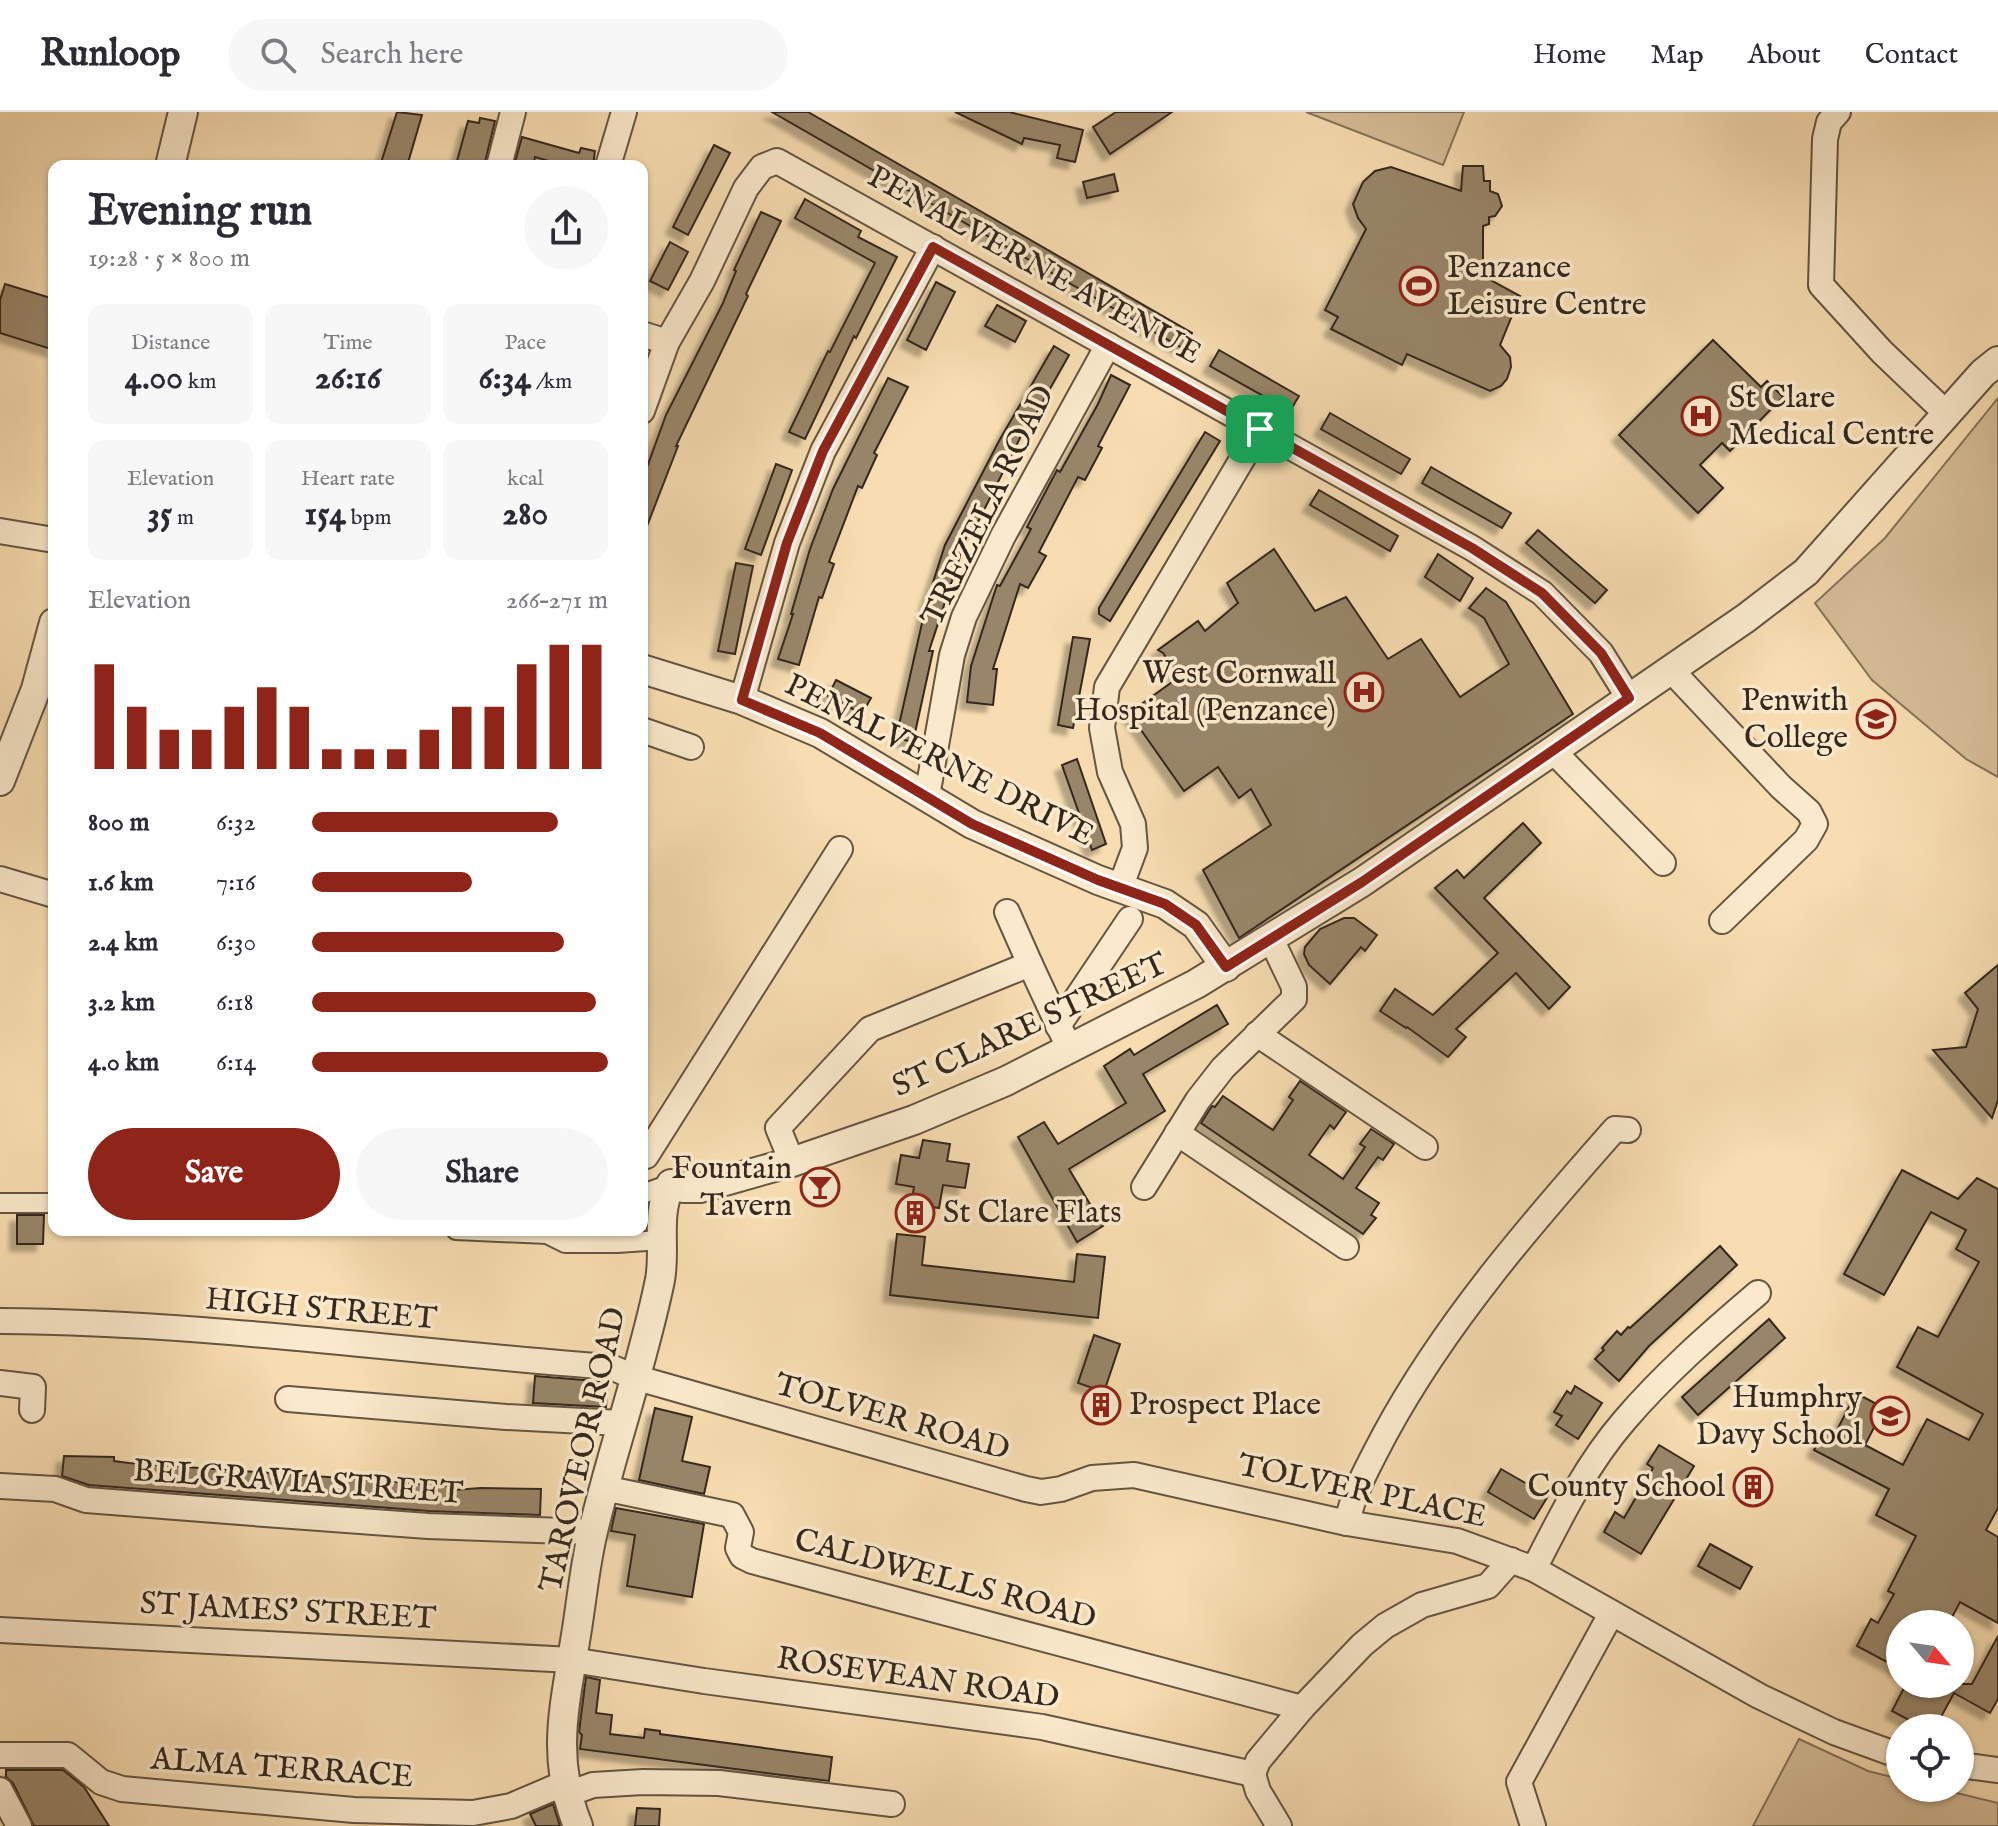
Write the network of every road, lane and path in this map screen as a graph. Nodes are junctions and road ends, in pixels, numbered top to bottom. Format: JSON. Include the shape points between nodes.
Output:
{"nodes":[{"id":1,"x":183,"y":112,"type":"edge"},
{"id":2,"x":513,"y":112,"type":"edge"},
{"id":3,"x":624,"y":112,"type":"edge"},
{"id":4,"x":1838,"y":112,"type":"edge"},
{"id":5,"x":171,"y":160,"type":"edge"},
{"id":6,"x":501,"y":160,"type":"edge"},
{"id":7,"x":610,"y":160,"type":"edge"},
{"id":8,"x":933,"y":247,"type":"junction"},
{"id":9,"x":648,"y":336,"type":"edge"},
{"id":10,"x":667,"y":342,"type":"junction"},
{"id":11,"x":1108,"y":345,"type":"junction"},
{"id":12,"x":1998,"y":361,"type":"edge"},
{"id":13,"x":648,"y":394,"type":"edge"},
{"id":14,"x":1947,"y":414,"type":"junction"},
{"id":15,"x":1260,"y":429,"type":"junction"},
{"id":16,"x":0,"y":531,"type":"edge"},
{"id":17,"x":48,"y":539,"type":"edge"},
{"id":18,"x":48,"y":645,"type":"edge"},
{"id":19,"x":1671,"y":670,"type":"junction"},
{"id":20,"x":648,"y":671,"type":"edge"},
{"id":21,"x":1629,"y":698,"type":"junction"},
{"id":22,"x":742,"y":700,"type":"junction"},
{"id":23,"x":648,"y":732,"type":"edge"},
{"id":24,"x":691,"y":747,"type":"dead end"},
{"id":25,"x":1553,"y":751,"type":"junction"},
{"id":26,"x":0,"y":781,"type":"edge"},
{"id":27,"x":924,"y":796,"type":"junction"},
{"id":28,"x":840,"y":849,"type":"dead end"},
{"id":29,"x":1663,"y":863,"type":"dead end"},
{"id":30,"x":0,"y":879,"type":"edge"},
{"id":31,"x":1120,"y":888,"type":"junction"},
{"id":32,"x":48,"y":893,"type":"edge"},
{"id":33,"x":1007,"y":912,"type":"dead end"},
{"id":34,"x":1130,"y":919,"type":"dead end"},
{"id":35,"x":1722,"y":921,"type":"dead end"},
{"id":36,"x":1271,"y":939,"type":"junction"},
{"id":37,"x":1030,"y":964,"type":"junction"},
{"id":38,"x":1226,"y":967,"type":"junction"},
{"id":39,"x":1257,"y":1034,"type":"junction"},
{"id":40,"x":1064,"y":1038,"type":"junction"},
{"id":41,"x":1628,"y":1130,"type":"dead end"},
{"id":42,"x":1177,"y":1133,"type":"junction"},
{"id":43,"x":648,"y":1143,"type":"edge"},
{"id":44,"x":1425,"y":1147,"type":"dead end"},
{"id":45,"x":648,"y":1157,"type":"edge"},
{"id":46,"x":792,"y":1162,"type":"junction"},
{"id":47,"x":671,"y":1184,"type":"junction"},
{"id":48,"x":1144,"y":1187,"type":"dead end"},
{"id":49,"x":648,"y":1192,"type":"edge"},
{"id":50,"x":0,"y":1203,"type":"edge"},
{"id":51,"x":48,"y":1203,"type":"edge"},
{"id":52,"x":555,"y":1236,"type":"edge"},
{"id":53,"x":661,"y":1240,"type":"junction"},
{"id":54,"x":1346,"y":1247,"type":"dead end"},
{"id":55,"x":1758,"y":1293,"type":"dead end"},
{"id":56,"x":0,"y":1321,"type":"edge"},
{"id":57,"x":634,"y":1377,"type":"junction"},
{"id":58,"x":0,"y":1383,"type":"edge"},
{"id":59,"x":288,"y":1399,"type":"dead end"},
{"id":60,"x":32,"y":1410,"type":"dead end"},
{"id":61,"x":621,"y":1423,"type":"junction"},
{"id":62,"x":1134,"y":1475,"type":"joint"},
{"id":63,"x":0,"y":1486,"type":"edge"},
{"id":64,"x":604,"y":1488,"type":"junction"},
{"id":65,"x":1347,"y":1523,"type":"junction"},
{"id":66,"x":593,"y":1532,"type":"junction"},
{"id":67,"x":1522,"y":1564,"type":"junction"},
{"id":68,"x":1611,"y":1614,"type":"junction"},
{"id":69,"x":0,"y":1630,"type":"edge"},
{"id":70,"x":572,"y":1660,"type":"junction"},
{"id":71,"x":1302,"y":1708,"type":"junction"},
{"id":72,"x":1886,"y":1751,"type":"edge"},
{"id":73,"x":0,"y":1755,"type":"edge"},
{"id":74,"x":1974,"y":1767,"type":"edge"},
{"id":75,"x":1998,"y":1770,"type":"edge"},
{"id":76,"x":1253,"y":1774,"type":"junction"},
{"id":77,"x":565,"y":1789,"type":"junction"},
{"id":78,"x":0,"y":1790,"type":"edge"},
{"id":79,"x":892,"y":1804,"type":"dead end"},
{"id":80,"x":19,"y":1826,"type":"edge"},
{"id":81,"x":578,"y":1826,"type":"edge"},
{"id":82,"x":1279,"y":1826,"type":"edge"},
{"id":83,"x":1533,"y":1826,"type":"edge"}],
"edges":[{"from":1,"to":5,"type":"street"},
{"from":2,"to":6,"type":"street"},
{"from":3,"to":7,"type":"street"},
{"from":4,"to":14,"type":"street","via":[[1825,139],[1821,285]]},
{"from":8,"to":10,"type":"street","name":"PENALVERNE AVENUE","via":[[777,161],[762,167],[746,188]]},
{"from":8,"to":11,"type":"street","name":"PENALVERNE AVENUE"},
{"from":8,"to":22,"type":"street","via":[[823,451],[787,543]]},
{"from":9,"to":10,"type":"street"},
{"from":10,"to":13,"type":"street"},
{"from":11,"to":15,"type":"street","name":"PENALVERNE AVENUE"},
{"from":11,"to":27,"type":"street","name":"TREZELA ROAD","via":[[964,617]]},
{"from":12,"to":14,"type":"street","name":"ST CLARE STREET"},
{"from":14,"to":19,"type":"street","name":"ST CLARE STREET","via":[[1806,572]]},
{"from":15,"to":21,"type":"street","name":"PENALVERNE AVENUE","via":[[1542,593],[1601,653]]},
{"from":15,"to":31,"type":"street","via":[[1107,687],[1102,728],[1110,772],[1133,824],[1135,848]]},
{"from":16,"to":17,"type":"street"},
{"from":18,"to":26,"type":"street"},
{"from":19,"to":21,"type":"street","name":"ST CLARE STREET"},
{"from":19,"to":35,"type":"street","via":[[1815,824],[1806,840]]},
{"from":20,"to":22,"type":"street","name":"PENALVERNE DRIVE"},
{"from":21,"to":25,"type":"street","name":"ST CLARE STREET"},
{"from":22,"to":27,"type":"street","name":"PENALVERNE DRIVE","via":[[820,733]]},
{"from":23,"to":24,"type":"street"},
{"from":25,"to":29,"type":"street"},
{"from":25,"to":36,"type":"street","name":"ST CLARE STREET"},
{"from":27,"to":31,"type":"street","name":"PENALVERNE DRIVE","via":[[972,824]]},
{"from":28,"to":43,"type":"street"},
{"from":30,"to":32,"type":"street"},
{"from":31,"to":38,"type":"street","name":"PENALVERNE DRIVE","via":[[1165,904],[1196,925]]},
{"from":33,"to":37,"type":"street"},
{"from":34,"to":40,"type":"street"},
{"from":36,"to":38,"type":"street","name":"ST CLARE STREET"},
{"from":36,"to":39,"type":"street","via":[[1294,987],[1294,999]]},
{"from":37,"to":40,"type":"street"},
{"from":37,"to":46,"type":"street","via":[[870,1029],[778,1128]]},
{"from":38,"to":40,"type":"street","name":"ST CLARE STREET"},
{"from":39,"to":42,"type":"street","via":[[1223,1068]]},
{"from":39,"to":44,"type":"street"},
{"from":40,"to":46,"type":"street","name":"ST CLARE STREET","via":[[1006,1081]]},
{"from":41,"to":65,"type":"street","via":[[1615,1129],[1596,1151],[1501,1263],[1430,1361],[1372,1459]]},
{"from":42,"to":48,"type":"street"},
{"from":42,"to":54,"type":"street"},
{"from":45,"to":47,"type":"street","via":[[657,1175]]},
{"from":46,"to":47,"type":"street","name":"ST CLARE STREET","via":[[700,1188]]},
{"from":47,"to":49,"type":"street"},
{"from":47,"to":53,"type":"street","name":"TAROVEOR ROAD","via":[[664,1197]]},
{"from":50,"to":51,"type":"street"},
{"from":52,"to":53,"type":"street","via":[[565,1243]]},
{"from":53,"to":57,"type":"street","name":"TAROVEOR ROAD","via":[[661,1277]]},
{"from":55,"to":67,"type":"street","via":[[1682,1358],[1622,1423]]},
{"from":56,"to":57,"type":"street","name":"HIGH STREET","via":[[195,1330],[611,1367]]},
{"from":57,"to":61,"type":"street","name":"TAROVEOR ROAD"},
{"from":57,"to":62,"type":"street","name":"TOLVER ROAD","via":[[1041,1492],[1092,1478]]},
{"from":58,"to":60,"type":"street","via":[[33,1387]]},
{"from":59,"to":61,"type":"street"},
{"from":61,"to":64,"type":"street","name":"TAROVEOR ROAD"},
{"from":62,"to":65,"type":"street","name":"TOLVER PLACE"},
{"from":63,"to":66,"type":"street","name":"BELGRAVIA STREET","via":[[55,1489],[86,1500],[265,1514]]},
{"from":64,"to":66,"type":"street","name":"TAROVEOR ROAD"},
{"from":64,"to":71,"type":"street","name":"CALDWELLS ROAD","via":[[732,1515],[741,1532],[738,1548],[752,1561]]},
{"from":65,"to":67,"type":"street","name":"TOLVER PLACE","via":[[1457,1541]]},
{"from":66,"to":70,"type":"street","name":"TAROVEOR ROAD"},
{"from":67,"to":68,"type":"street","name":"TOLVER PLACE"},
{"from":67,"to":71,"type":"street","via":[[1488,1586],[1422,1605],[1385,1626]]},
{"from":68,"to":72,"type":"street","name":"TOLVER PLACE","via":[[1759,1696]]},
{"from":68,"to":83,"type":"street","via":[[1519,1782]]},
{"from":69,"to":70,"type":"street","name":"ST JAMES' STREET"},
{"from":70,"to":76,"type":"street","name":"ROSEVEAN ROAD","via":[[1042,1727]]},
{"from":70,"to":77,"type":"street","name":"TAROVEOR ROAD","via":[[561,1727]]},
{"from":71,"to":76,"type":"street"},
{"from":73,"to":77,"type":"street","name":"ALMA TERRACE","via":[[68,1755],[101,1782],[122,1789],[354,1810],[473,1813]]},
{"from":74,"to":75,"type":"street"},
{"from":76,"to":82,"type":"street"},
{"from":77,"to":79,"type":"street","name":"ALMA TERRACE","via":[[719,1783]]},
{"from":77,"to":81,"type":"street","name":"TAROVEOR ROAD"},
{"from":78,"to":80,"type":"street"}]}
